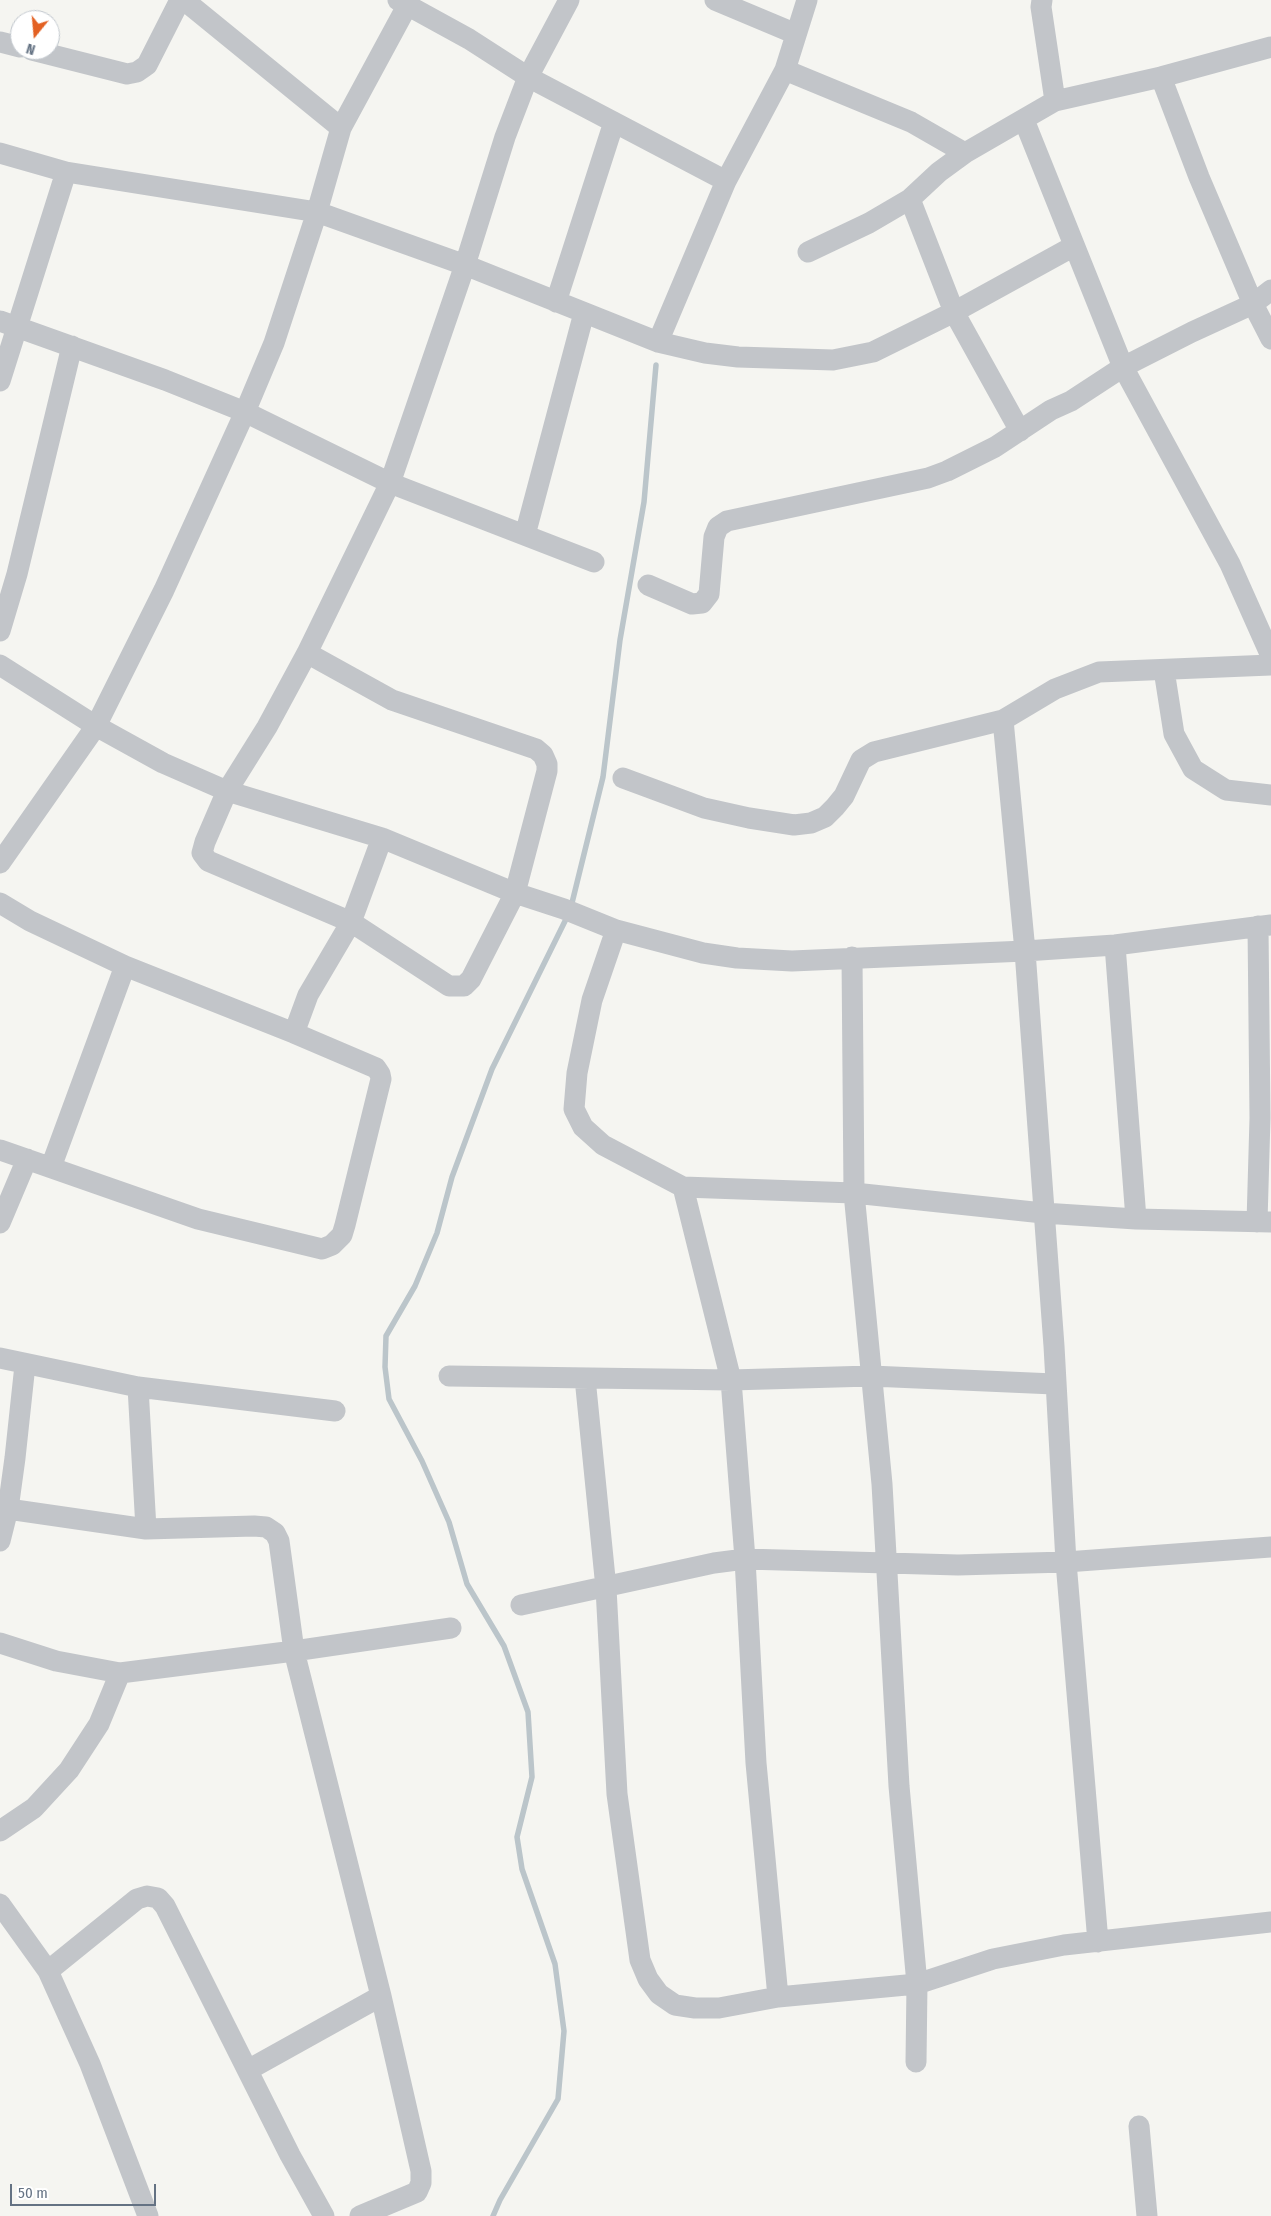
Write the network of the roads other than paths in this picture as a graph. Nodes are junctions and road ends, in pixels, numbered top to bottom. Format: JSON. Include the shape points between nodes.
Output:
{"nodes":[{"id":1,"x":180,"y":0,"type":"edge"},
{"id":2,"x":184,"y":0,"type":"edge"},
{"id":3,"x":568,"y":0,"type":"edge"},
{"id":4,"x":715,"y":0,"type":"edge"},
{"id":5,"x":807,"y":0,"type":"edge"},
{"id":6,"x":1042,"y":0,"type":"edge"},
{"id":7,"x":403,"y":3,"type":"edge"},
{"id":8,"x":796,"y":34,"type":"junction"},
{"id":9,"x":1271,"y":47,"type":"edge"},
{"id":10,"x":60,"y":57,"type":"edge"},
{"id":11,"x":786,"y":70,"type":"junction"},
{"id":12,"x":528,"y":77,"type":"junction"},
{"id":13,"x":1161,"y":77,"type":"junction"},
{"id":14,"x":1056,"y":101,"type":"junction"},
{"id":15,"x":1024,"y":120,"type":"junction"},
{"id":16,"x":614,"y":122,"type":"junction"},
{"id":17,"x":341,"y":128,"type":"junction"},
{"id":18,"x":0,"y":153,"type":"edge"},
{"id":19,"x":965,"y":154,"type":"junction"},
{"id":20,"x":66,"y":172,"type":"junction"},
{"id":21,"x":726,"y":181,"type":"junction"},
{"id":22,"x":910,"y":199,"type":"junction"},
{"id":23,"x":317,"y":212,"type":"junction"},
{"id":24,"x":1074,"y":246,"type":"junction"},
{"id":25,"x":808,"y":252,"type":"dead end"},
{"id":26,"x":465,"y":265,"type":"junction"},
{"id":27,"x":1271,"y":290,"type":"edge"},
{"id":28,"x":556,"y":302,"type":"junction"},
{"id":29,"x":1254,"y":304,"type":"junction"},
{"id":30,"x":954,"y":312,"type":"junction"},
{"id":31,"x":584,"y":313,"type":"junction"},
{"id":32,"x":9,"y":325,"type":"edge"},
{"id":33,"x":1271,"y":339,"type":"edge"},
{"id":34,"x":658,"y":342,"type":"junction"},
{"id":35,"x":72,"y":346,"type":"junction"},
{"id":36,"x":1123,"y":367,"type":"junction"},
{"id":37,"x":0,"y":382,"type":"edge"},
{"id":38,"x":245,"y":412,"type":"junction"},
{"id":39,"x":1020,"y":430,"type":"junction"},
{"id":40,"x":390,"y":483,"type":"junction"},
{"id":41,"x":525,"y":535,"type":"junction"},
{"id":42,"x":594,"y":562,"type":"dead end"},
{"id":43,"x":648,"y":585,"type":"dead end"},
{"id":44,"x":0,"y":631,"type":"edge"},
{"id":45,"x":307,"y":653,"type":"junction"},
{"id":46,"x":1271,"y":656,"type":"edge"},
{"id":47,"x":0,"y":665,"type":"edge"},
{"id":48,"x":1271,"y":665,"type":"edge"},
{"id":49,"x":1164,"y":670,"type":"junction"},
{"id":50,"x":1003,"y":720,"type":"junction"},
{"id":51,"x":96,"y":726,"type":"junction"},
{"id":52,"x":623,"y":778,"type":"dead end"},
{"id":53,"x":227,"y":791,"type":"junction"},
{"id":54,"x":1271,"y":795,"type":"edge"},
{"id":55,"x":382,"y":838,"type":"junction"},
{"id":56,"x":0,"y":863,"type":"edge"},
{"id":57,"x":515,"y":893,"type":"junction"},
{"id":58,"x":0,"y":903,"type":"edge"},
{"id":59,"x":351,"y":922,"type":"junction"},
{"id":60,"x":1265,"y":925,"type":"edge"},
{"id":61,"x":616,"y":930,"type":"junction"},
{"id":62,"x":1115,"y":945,"type":"junction"},
{"id":63,"x":1025,"y":951,"type":"junction"},
{"id":64,"x":852,"y":957,"type":"junction"},
{"id":65,"x":125,"y":966,"type":"junction"},
{"id":66,"x":294,"y":1033,"type":"junction"},
{"id":67,"x":0,"y":1150,"type":"edge"},
{"id":68,"x":27,"y":1159,"type":"junction"},
{"id":69,"x":51,"y":1167,"type":"junction"},
{"id":70,"x":683,"y":1187,"type":"junction"},
{"id":71,"x":854,"y":1193,"type":"junction"},
{"id":72,"x":1043,"y":1213,"type":"junction"},
{"id":73,"x":1136,"y":1219,"type":"junction"},
{"id":74,"x":1264,"y":1222,"type":"edge"},
{"id":75,"x":0,"y":1223,"type":"edge"},
{"id":76,"x":0,"y":1358,"type":"edge"},
{"id":77,"x":25,"y":1365,"type":"junction"},
{"id":78,"x":449,"y":1376,"type":"dead end"},
{"id":79,"x":871,"y":1376,"type":"junction"},
{"id":80,"x":585,"y":1378,"type":"junction"},
{"id":81,"x":731,"y":1380,"type":"junction"},
{"id":82,"x":1054,"y":1384,"type":"junction"},
{"id":83,"x":138,"y":1387,"type":"junction"},
{"id":84,"x":335,"y":1411,"type":"dead end"},
{"id":85,"x":8,"y":1509,"type":"junction"},
{"id":86,"x":146,"y":1529,"type":"junction"},
{"id":87,"x":0,"y":1541,"type":"edge"},
{"id":88,"x":1271,"y":1547,"type":"edge"},
{"id":89,"x":746,"y":1559,"type":"junction"},
{"id":90,"x":886,"y":1562,"type":"junction"},
{"id":91,"x":1066,"y":1562,"type":"junction"},
{"id":92,"x":606,"y":1588,"type":"junction"},
{"id":93,"x":521,"y":1605,"type":"dead end"},
{"id":94,"x":451,"y":1628,"type":"dead end"},
{"id":95,"x":0,"y":1643,"type":"edge"},
{"id":96,"x":294,"y":1651,"type":"junction"},
{"id":97,"x":120,"y":1673,"type":"junction"},
{"id":98,"x":0,"y":1831,"type":"edge"},
{"id":99,"x":0,"y":1904,"type":"edge"},
{"id":100,"x":1271,"y":1922,"type":"edge"},
{"id":101,"x":1098,"y":1942,"type":"junction"},
{"id":102,"x":48,"y":1971,"type":"junction"},
{"id":103,"x":917,"y":1984,"type":"junction"},
{"id":104,"x":381,"y":1996,"type":"junction"},
{"id":105,"x":778,"y":1996,"type":"junction"},
{"id":106,"x":916,"y":2062,"type":"dead end"},
{"id":107,"x":248,"y":2070,"type":"junction"},
{"id":108,"x":1140,"y":2126,"type":"dead end"},
{"id":109,"x":148,"y":2216,"type":"edge"},
{"id":110,"x":324,"y":2216,"type":"edge"},
{"id":111,"x":360,"y":2216,"type":"edge"},
{"id":112,"x":1147,"y":2216,"type":"edge"}],
"edges":[{"from":1,"to":10,"type":"street","via":[[148,65],[137,72],[127,74]]},
{"from":2,"to":17,"type":"street"},
{"from":3,"to":12,"type":"street"},
{"from":4,"to":8,"type":"street"},
{"from":5,"to":8,"type":"street"},
{"from":6,"to":14,"type":"street"},
{"from":7,"to":12,"type":"street","via":[[469,39]]},
{"from":7,"to":17,"type":"street"},
{"from":8,"to":11,"type":"street"},
{"from":9,"to":13,"type":"street"},
{"from":11,"to":19,"type":"street","via":[[911,122]]},
{"from":11,"to":21,"type":"street"},
{"from":12,"to":16,"type":"street"},
{"from":12,"to":26,"type":"street","via":[[505,137]]},
{"from":13,"to":14,"type":"street"},
{"from":13,"to":29,"type":"street","via":[[1199,177]]},
{"from":14,"to":15,"type":"street"},
{"from":15,"to":19,"type":"street"},
{"from":15,"to":24,"type":"street"},
{"from":16,"to":21,"type":"street"},
{"from":16,"to":28,"type":"street"},
{"from":17,"to":23,"type":"street"},
{"from":18,"to":20,"type":"street"},
{"from":19,"to":22,"type":"street","via":[[939,172]]},
{"from":20,"to":23,"type":"street"},
{"from":20,"to":32,"type":"street"},
{"from":21,"to":34,"type":"street"},
{"from":22,"to":25,"type":"street"},
{"from":22,"to":30,"type":"street"},
{"from":23,"to":26,"type":"street"},
{"from":23,"to":38,"type":"street","via":[[274,342]]},
{"from":24,"to":30,"type":"street"},
{"from":24,"to":36,"type":"street"},
{"from":26,"to":28,"type":"street"},
{"from":26,"to":40,"type":"street"},
{"from":27,"to":29,"type":"street"},
{"from":28,"to":31,"type":"street"},
{"from":29,"to":33,"type":"street"},
{"from":29,"to":36,"type":"street"},
{"from":30,"to":34,"type":"street","via":[[873,352],[833,360],[730,356]]},
{"from":30,"to":39,"type":"street"},
{"from":31,"to":34,"type":"street"},
{"from":31,"to":41,"type":"street"},
{"from":32,"to":35,"type":"street"},
{"from":32,"to":37,"type":"street"},
{"from":35,"to":38,"type":"street"},
{"from":35,"to":44,"type":"street","via":[[17,574]]},
{"from":36,"to":39,"type":"street"},
{"from":36,"to":46,"type":"street","via":[[1230,564]]},
{"from":38,"to":40,"type":"street"},
{"from":38,"to":51,"type":"street","via":[[152,615]]},
{"from":39,"to":43,"type":"street","via":[[995,447],[928,478],[727,521],[718,527],[714,537],[709,594],[702,603],[692,604]]},
{"from":40,"to":41,"type":"street"},
{"from":40,"to":45,"type":"street"},
{"from":41,"to":42,"type":"street"},
{"from":45,"to":53,"type":"street","via":[[267,727]]},
{"from":45,"to":57,"type":"street","via":[[392,700],[536,749],[543,756],[548,764],[547,771]]},
{"from":47,"to":51,"type":"street"},
{"from":48,"to":49,"type":"street"},
{"from":49,"to":50,"type":"street","via":[[1099,672],[1055,689]]},
{"from":49,"to":54,"type":"street","via":[[1174,734],[1192,769],[1226,790]]},
{"from":50,"to":52,"type":"street","via":[[874,752],[861,760],[844,796],[825,817],[794,825],[704,808]]},
{"from":50,"to":63,"type":"street"},
{"from":51,"to":53,"type":"street","via":[[162,763]]},
{"from":51,"to":56,"type":"street"},
{"from":53,"to":55,"type":"street"},
{"from":53,"to":59,"type":"street","via":[[205,842],[204,857]]},
{"from":55,"to":57,"type":"street"},
{"from":55,"to":59,"type":"street"},
{"from":57,"to":59,"type":"street","via":[[471,979],[464,986],[449,986]]},
{"from":57,"to":61,"type":"street"},
{"from":58,"to":65,"type":"street","via":[[30,921]]},
{"from":59,"to":66,"type":"street","via":[[308,995]]},
{"from":60,"to":62,"type":"street"},
{"from":60,"to":74,"type":"street","via":[[1260,1118]]},
{"from":61,"to":64,"type":"street","via":[[672,946],[737,958],[792,961]]},
{"from":61,"to":70,"type":"street","via":[[592,1000],[577,1073],[574,1109],[583,1127],[603,1144]]},
{"from":62,"to":63,"type":"street"},
{"from":62,"to":73,"type":"street"},
{"from":63,"to":64,"type":"street"},
{"from":63,"to":72,"type":"street"},
{"from":64,"to":71,"type":"street"},
{"from":65,"to":66,"type":"street"},
{"from":65,"to":69,"type":"street"},
{"from":66,"to":69,"type":"street","via":[[376,1068],[380,1074],[381,1085],[345,1225],[342,1235],[332,1245],[322,1249],[198,1219]]},
{"from":67,"to":68,"type":"street"},
{"from":68,"to":69,"type":"street"},
{"from":68,"to":75,"type":"street"},
{"from":70,"to":71,"type":"street"},
{"from":70,"to":81,"type":"street"},
{"from":71,"to":72,"type":"street"},
{"from":71,"to":79,"type":"street"},
{"from":72,"to":73,"type":"street"},
{"from":72,"to":82,"type":"street"},
{"from":73,"to":74,"type":"street"},
{"from":76,"to":77,"type":"street"},
{"from":77,"to":83,"type":"street"},
{"from":77,"to":85,"type":"street"},
{"from":78,"to":80,"type":"street"},
{"from":79,"to":81,"type":"street"},
{"from":79,"to":82,"type":"street"},
{"from":79,"to":90,"type":"street"},
{"from":80,"to":81,"type":"street"},
{"from":80,"to":92,"type":"street"},
{"from":81,"to":89,"type":"street"},
{"from":82,"to":91,"type":"street"},
{"from":83,"to":84,"type":"street"},
{"from":83,"to":86,"type":"street"},
{"from":85,"to":86,"type":"street"},
{"from":85,"to":87,"type":"street"},
{"from":86,"to":96,"type":"street","via":[[254,1526],[266,1527],[276,1533],[280,1541]]},
{"from":88,"to":91,"type":"street"},
{"from":89,"to":90,"type":"street"},
{"from":89,"to":92,"type":"street","via":[[714,1563]]},
{"from":89,"to":105,"type":"street","via":[[756,1763]]},
{"from":90,"to":91,"type":"street","via":[[958,1565]]},
{"from":90,"to":103,"type":"street","via":[[899,1786]]},
{"from":91,"to":101,"type":"street"},
{"from":92,"to":93,"type":"street"},
{"from":92,"to":105,"type":"street","via":[[618,1794],[640,1960],[648,1979],[659,1994],[675,2005],[695,2008],[719,2008]]},
{"from":94,"to":96,"type":"street"},
{"from":95,"to":97,"type":"street","via":[[56,1661]]},
{"from":96,"to":97,"type":"street"},
{"from":96,"to":104,"type":"street"},
{"from":97,"to":98,"type":"street","via":[[99,1724],[69,1770],[34,1808]]},
{"from":99,"to":102,"type":"street"},
{"from":100,"to":101,"type":"street"},
{"from":101,"to":103,"type":"street","via":[[993,1959]]},
{"from":102,"to":107,"type":"street","via":[[137,1899],[147,1896],[158,1898]]},
{"from":102,"to":109,"type":"street","via":[[90,2064]]},
{"from":103,"to":105,"type":"street"},
{"from":103,"to":106,"type":"street"},
{"from":104,"to":107,"type":"street"},
{"from":104,"to":111,"type":"street","via":[[421,2182],[417,2192]]},
{"from":107,"to":110,"type":"street"},
{"from":108,"to":112,"type":"street"}]}
